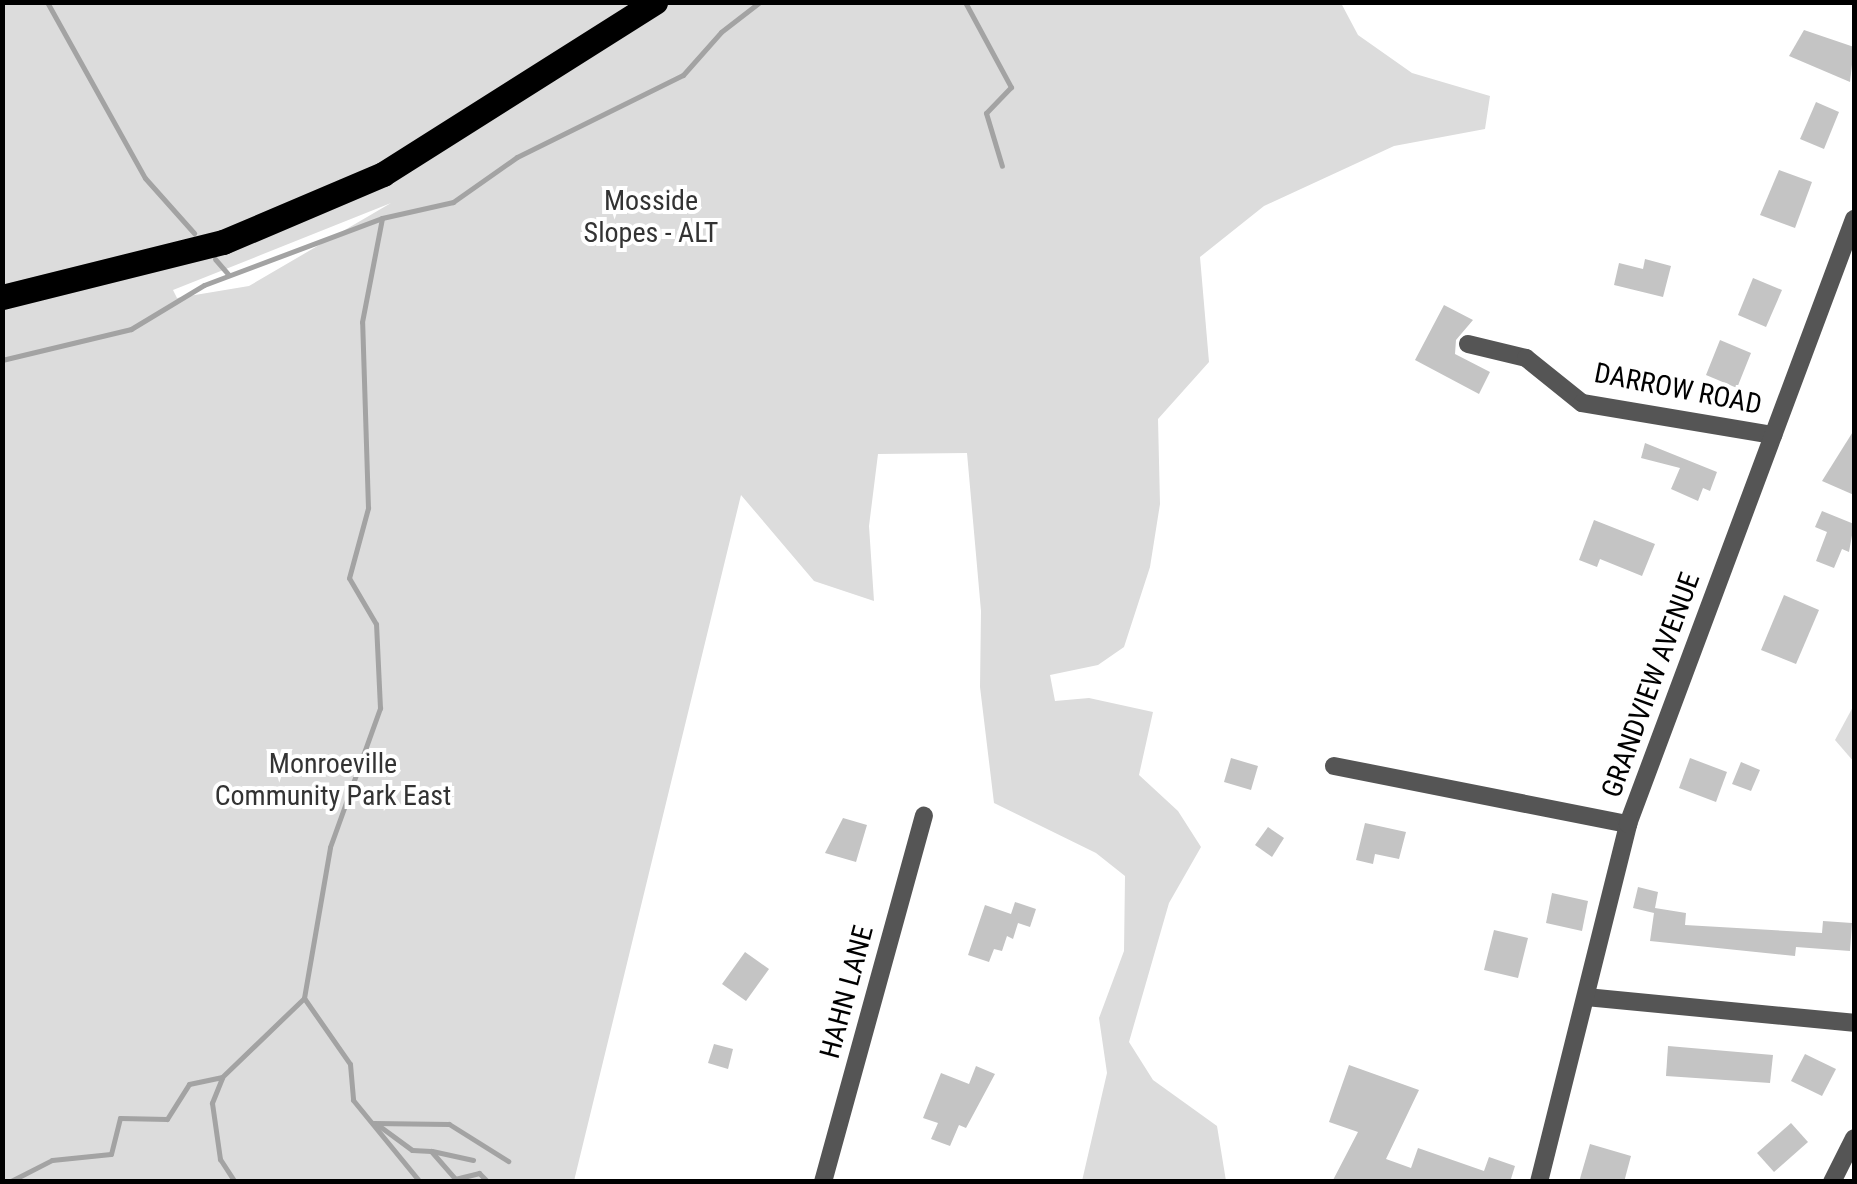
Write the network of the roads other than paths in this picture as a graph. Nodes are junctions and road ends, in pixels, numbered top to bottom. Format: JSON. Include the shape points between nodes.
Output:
{"nodes":[{"id":1,"x":655,"y":2,"type":"edge"},
{"id":2,"x":1854,"y":219,"type":"edge"},
{"id":3,"x":2,"y":297,"type":"edge"},
{"id":4,"x":1468,"y":344,"type":"dead end"},
{"id":5,"x":1773,"y":435,"type":"junction"},
{"id":6,"x":1334,"y":766,"type":"dead end"},
{"id":7,"x":924,"y":816,"type":"dead end"},
{"id":8,"x":1628,"y":824,"type":"junction"},
{"id":9,"x":1586,"y":997,"type":"junction"},
{"id":10,"x":1854,"y":1023,"type":"edge"},
{"id":11,"x":1854,"y":1138,"type":"edge"},
{"id":12,"x":823,"y":1182,"type":"edge"},
{"id":13,"x":1539,"y":1182,"type":"edge"},
{"id":14,"x":1832,"y":1182,"type":"edge"}],
"edges":[{"from":1,"to":3,"type":"main road","via":[[383,174],[223,242]]},
{"from":2,"to":5,"type":"street","name":"GRANDVIEW AVENUE"},
{"from":4,"to":5,"type":"street","name":"DARROW ROAD","via":[[1526,358],[1582,403]]},
{"from":5,"to":8,"type":"street","name":"GRANDVIEW AVENUE"},
{"from":6,"to":8,"type":"street"},
{"from":7,"to":12,"type":"street","name":"HAHN LANE"},
{"from":8,"to":9,"type":"street","name":"GRANDVIEW AVENUE"},
{"from":9,"to":10,"type":"street"},
{"from":9,"to":13,"type":"street","name":"GRANDVIEW AVENUE"},
{"from":11,"to":14,"type":"street"}]}
